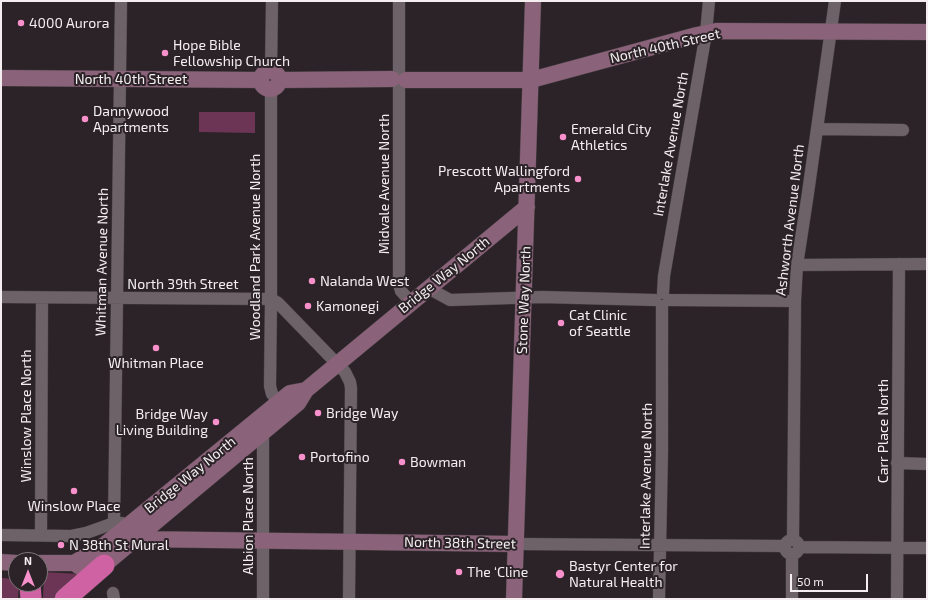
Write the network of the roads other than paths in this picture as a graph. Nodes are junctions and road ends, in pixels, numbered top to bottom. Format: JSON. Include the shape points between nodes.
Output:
{"nodes":[{"id":1,"x":120,"y":1,"type":"edge"},
{"id":2,"x":272,"y":1,"type":"edge"},
{"id":3,"x":399,"y":1,"type":"edge"},
{"id":4,"x":533,"y":1,"type":"edge"},
{"id":5,"x":709,"y":1,"type":"edge"},
{"id":6,"x":834,"y":1,"type":"edge"},
{"id":7,"x":830,"y":32,"type":"junction"},
{"id":8,"x":927,"y":32,"type":"edge"},
{"id":9,"x":706,"y":33,"type":"junction"},
{"id":10,"x":1,"y":78,"type":"edge"},
{"id":11,"x":120,"y":79,"type":"junction"},
{"id":12,"x":271,"y":80,"type":"junction"},
{"id":13,"x":399,"y":80,"type":"junction"},
{"id":14,"x":530,"y":80,"type":"junction"},
{"id":15,"x":817,"y":129,"type":"junction"},
{"id":16,"x":903,"y":130,"type":"dead end"},
{"id":17,"x":527,"y":207,"type":"junction"},
{"id":18,"x":899,"y":264,"type":"junction"},
{"id":19,"x":927,"y":264,"type":"edge"},
{"id":20,"x":797,"y":265,"type":"junction"},
{"id":21,"x":428,"y":288,"type":"junction"},
{"id":22,"x":1,"y":297,"type":"edge"},
{"id":23,"x":42,"y":298,"type":"junction"},
{"id":24,"x":116,"y":298,"type":"junction"},
{"id":25,"x":524,"y":298,"type":"junction"},
{"id":26,"x":271,"y":299,"type":"junction"},
{"id":27,"x":662,"y":300,"type":"junction"},
{"id":28,"x":795,"y":301,"type":"junction"},
{"id":29,"x":411,"y":302,"type":"junction"},
{"id":30,"x":338,"y":364,"type":"junction"},
{"id":31,"x":306,"y":390,"type":"junction"},
{"id":32,"x":279,"y":402,"type":"junction"},
{"id":33,"x":263,"y":432,"type":"junction"},
{"id":34,"x":897,"y":463,"type":"junction"},
{"id":35,"x":927,"y":464,"type":"edge"},
{"id":36,"x":114,"y":523,"type":"junction"},
{"id":37,"x":131,"y":523,"type":"junction"},
{"id":38,"x":1,"y":535,"type":"edge"},
{"id":39,"x":41,"y":536,"type":"junction"},
{"id":40,"x":135,"y":539,"type":"junction"},
{"id":41,"x":262,"y":541,"type":"junction"},
{"id":42,"x":350,"y":542,"type":"junction"},
{"id":43,"x":516,"y":544,"type":"junction"},
{"id":44,"x":660,"y":545,"type":"junction"},
{"id":45,"x":792,"y":547,"type":"junction"},
{"id":46,"x":898,"y":548,"type":"junction"},
{"id":47,"x":927,"y":548,"type":"edge"},
{"id":48,"x":48,"y":563,"type":"edge"},
{"id":49,"x":74,"y":563,"type":"junction"},
{"id":50,"x":104,"y":566,"type":"junction"},
{"id":51,"x":65,"y":599,"type":"edge"},
{"id":52,"x":263,"y":599,"type":"edge"},
{"id":53,"x":349,"y":599,"type":"edge"},
{"id":54,"x":514,"y":599,"type":"edge"},
{"id":55,"x":660,"y":599,"type":"edge"},
{"id":56,"x":792,"y":599,"type":"edge"},
{"id":57,"x":897,"y":599,"type":"edge"}],
"edges":[{"from":1,"to":11,"type":"street","name":"Whitman Avenue North"},
{"from":2,"to":12,"type":"street","name":"Woodland Park Avenue North"},
{"from":3,"to":13,"type":"street","name":"Midvale Avenue North"},
{"from":4,"to":14,"type":"main road","name":"Stone Way North"},
{"from":5,"to":9,"type":"street","name":"Interlake Avenue North"},
{"from":6,"to":7,"type":"street","name":"Ashworth Avenue North"},
{"from":7,"to":8,"type":"main road","name":"North 40th Street"},
{"from":7,"to":9,"type":"main road","name":"North 40th Street"},
{"from":7,"to":15,"type":"street","name":"Ashworth Avenue North"},
{"from":9,"to":14,"type":"main road","name":"North 40th Street"},
{"from":9,"to":27,"type":"street","name":"Interlake Avenue North"},
{"from":10,"to":11,"type":"main road","name":"North 40th Street"},
{"from":11,"to":12,"type":"main road","name":"North 40th Street"},
{"from":11,"to":24,"type":"street","name":"Whitman Avenue North"},
{"from":12,"to":13,"type":"main road","name":"North 40th Street"},
{"from":12,"to":26,"type":"street","name":"Woodland Park Avenue North"},
{"from":13,"to":14,"type":"main road","name":"North 40th Street"},
{"from":13,"to":29,"type":"street","name":"Midvale Avenue North","via":[[399,284],[401,291]]},
{"from":14,"to":17,"type":"main road","name":"Stone Way North"},
{"from":15,"to":16,"type":"street"},
{"from":15,"to":20,"type":"street","name":"Ashworth Avenue North"},
{"from":17,"to":21,"type":"main road","name":"Bridge Way North"},
{"from":17,"to":25,"type":"main road","name":"Stone Way North"},
{"from":18,"to":19,"type":"street"},
{"from":18,"to":20,"type":"street"},
{"from":18,"to":34,"type":"street","name":"Carr Place North"},
{"from":20,"to":28,"type":"street","name":"Ashworth Avenue North"},
{"from":21,"to":25,"type":"street","via":[[450,300]]},
{"from":21,"to":29,"type":"main road","name":"Bridge Way North"},
{"from":22,"to":23,"type":"street","name":"North 39th Street"},
{"from":23,"to":24,"type":"street","name":"North 39th Street"},
{"from":23,"to":39,"type":"street","name":"Winslow Place North"},
{"from":24,"to":26,"type":"street","name":"North 39th Street"},
{"from":24,"to":36,"type":"street","name":"Whitman Avenue North"},
{"from":25,"to":27,"type":"street"},
{"from":25,"to":43,"type":"main road","name":"Stone Way North"},
{"from":26,"to":30,"type":"street","via":[[278,303]]},
{"from":26,"to":32,"type":"street","name":"Woodland Park Avenue North","via":[[270,386],[272,394]]},
{"from":27,"to":28,"type":"street"},
{"from":27,"to":44,"type":"street","name":"Interlake Avenue North"},
{"from":28,"to":45,"type":"street","name":"Ashworth Avenue North"},
{"from":29,"to":30,"type":"main road","name":"Bridge Way North"},
{"from":30,"to":31,"type":"main road","name":"Bridge Way North"},
{"from":30,"to":42,"type":"street","via":[[345,372],[351,388]]},
{"from":31,"to":32,"type":"main road","name":"Bridge Way North","via":[[290,393]]},
{"from":31,"to":33,"type":"main road","name":"Bridge Way North","via":[[298,403]]},
{"from":32,"to":37,"type":"main road","name":"Bridge Way North"},
{"from":33,"to":40,"type":"main road","name":"Bridge Way North"},
{"from":33,"to":41,"type":"street","name":"Albion Place North"},
{"from":34,"to":35,"type":"street"},
{"from":34,"to":46,"type":"street","name":"Carr Place North"},
{"from":36,"to":37,"type":"street"},
{"from":36,"to":39,"type":"street","via":[[71,536]]},
{"from":37,"to":49,"type":"main road","name":"Bridge Way North","via":[[96,551]]},
{"from":38,"to":39,"type":"street"},
{"from":40,"to":41,"type":"main road","name":"North 38th Street"},
{"from":40,"to":50,"type":"main road","name":"Bridge Way North"},
{"from":41,"to":42,"type":"main road","name":"North 38th Street"},
{"from":41,"to":52,"type":"street","name":"Albion Place North"},
{"from":42,"to":43,"type":"main road","name":"North 38th Street"},
{"from":42,"to":53,"type":"street"},
{"from":43,"to":44,"type":"street","name":"North 38th Street"},
{"from":43,"to":54,"type":"main road","name":"Stone Way North"},
{"from":44,"to":45,"type":"street","name":"North 38th Street"},
{"from":44,"to":55,"type":"street","name":"Interlake Avenue North"},
{"from":45,"to":46,"type":"street","name":"North 38th Street"},
{"from":45,"to":56,"type":"street","name":"Ashworth Avenue North"},
{"from":46,"to":47,"type":"street","name":"North 38th Street"},
{"from":46,"to":57,"type":"street","name":"Carr Place North"},
{"from":48,"to":49,"type":"main road"},
{"from":49,"to":50,"type":"main road","via":[[83,569]]},
{"from":50,"to":51,"type":"highway"}]}
